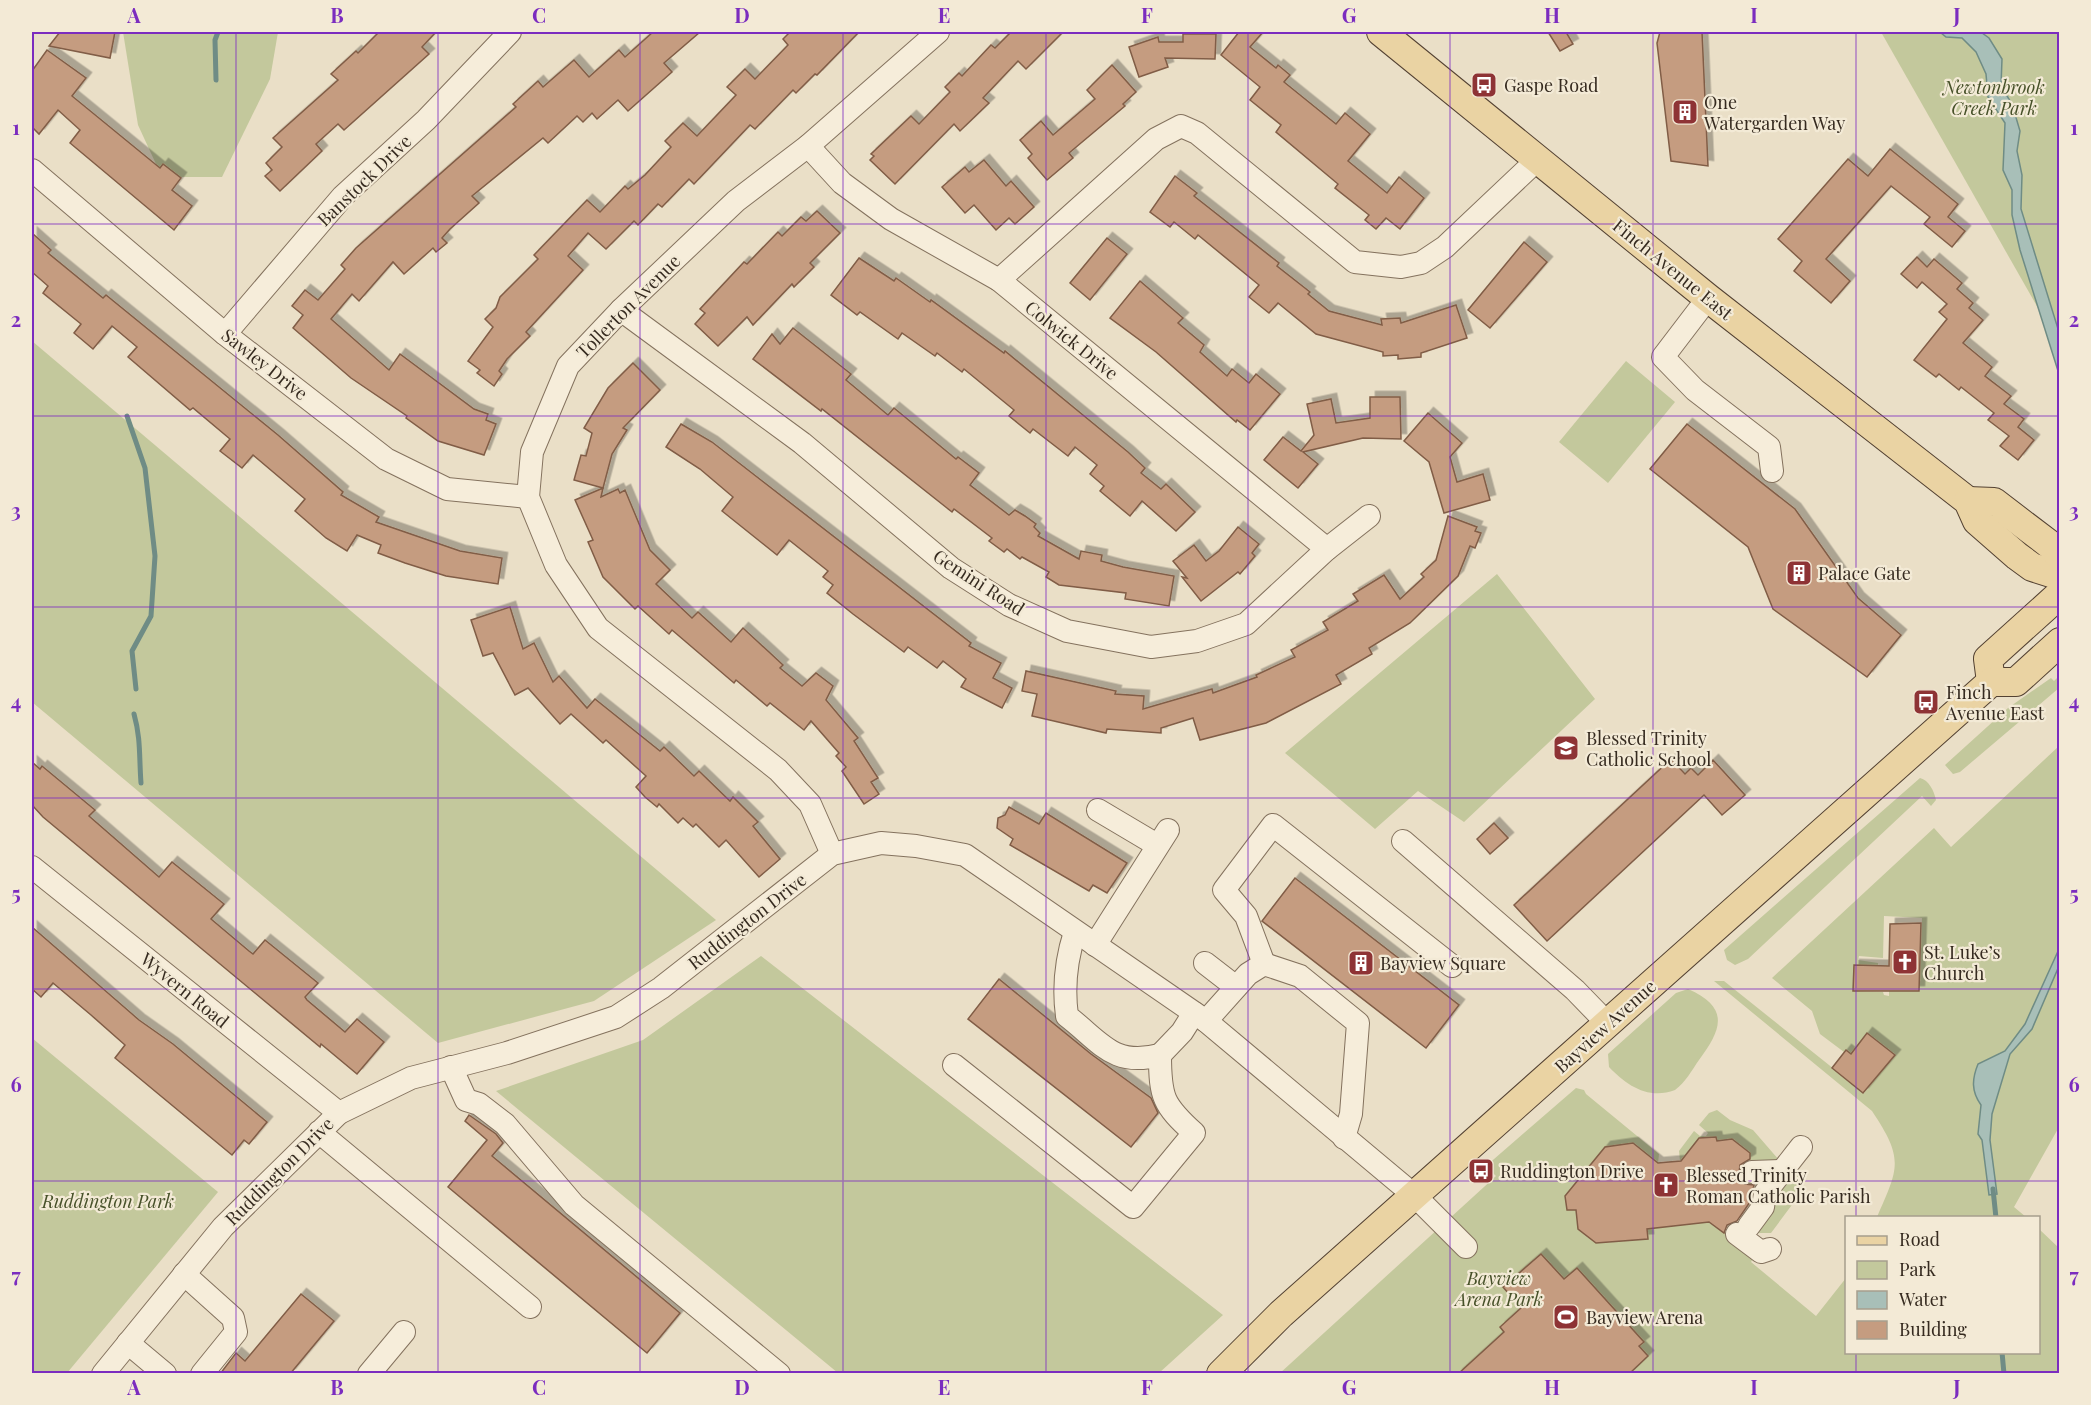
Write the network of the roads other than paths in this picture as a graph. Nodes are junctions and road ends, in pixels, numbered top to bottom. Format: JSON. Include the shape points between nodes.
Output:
{"nodes":[{"id":1,"x":510,"y":32,"type":"edge"},
{"id":2,"x":938,"y":32,"type":"edge"},
{"id":3,"x":1381,"y":32,"type":"edge"},
{"id":4,"x":808,"y":146,"type":"junction"},
{"id":5,"x":1537,"y":160,"type":"junction"},
{"id":6,"x":32,"y":170,"type":"edge"},
{"id":7,"x":999,"y":280,"type":"junction"},
{"id":8,"x":1708,"y":298,"type":"junction"},
{"id":9,"x":621,"y":310,"type":"junction"},
{"id":10,"x":225,"y":334,"type":"junction"},
{"id":11,"x":1772,"y":471,"type":"dead end"},
{"id":12,"x":528,"y":497,"type":"junction"},
{"id":13,"x":1968,"y":501,"type":"junction"},
{"id":14,"x":1369,"y":516,"type":"dead end"},
{"id":15,"x":1327,"y":549,"type":"junction"},
{"id":16,"x":2060,"y":557,"type":"edge"},
{"id":17,"x":2060,"y":576,"type":"edge"},
{"id":18,"x":2060,"y":594,"type":"edge"},
{"id":19,"x":2060,"y":642,"type":"edge"},
{"id":20,"x":1991,"y":682,"type":"junction"},
{"id":21,"x":1098,"y":810,"type":"dead end"},
{"id":22,"x":1403,"y":841,"type":"dead end"},
{"id":23,"x":832,"y":854,"type":"junction"},
{"id":24,"x":32,"y":867,"type":"edge"},
{"id":25,"x":1075,"y":932,"type":"junction"},
{"id":26,"x":1095,"y":945,"type":"junction"},
{"id":27,"x":1205,"y":963,"type":"dead end"},
{"id":28,"x":1264,"y":964,"type":"junction"},
{"id":29,"x":1452,"y":966,"type":"dead end"},
{"id":30,"x":1236,"y":987,"type":"junction"},
{"id":31,"x":1200,"y":1017,"type":"junction"},
{"id":32,"x":1607,"y":1023,"type":"junction"},
{"id":33,"x":1160,"y":1055,"type":"junction"},
{"id":34,"x":954,"y":1065,"type":"dead end"},
{"id":35,"x":451,"y":1067,"type":"junction"},
{"id":36,"x":339,"y":1113,"type":"junction"},
{"id":37,"x":319,"y":1132,"type":"junction"},
{"id":38,"x":1344,"y":1138,"type":"junction"},
{"id":39,"x":1800,"y":1147,"type":"dead end"},
{"id":40,"x":1782,"y":1171,"type":"junction"},
{"id":41,"x":1752,"y":1172,"type":"dead end"},
{"id":42,"x":1415,"y":1196,"type":"junction"},
{"id":43,"x":1466,"y":1247,"type":"dead end"},
{"id":44,"x":1770,"y":1249,"type":"dead end"},
{"id":45,"x":183,"y":1274,"type":"junction"},
{"id":46,"x":530,"y":1307,"type":"dead end"},
{"id":47,"x":404,"y":1332,"type":"dead end"},
{"id":48,"x":128,"y":1343,"type":"junction"},
{"id":49,"x":103,"y":1374,"type":"edge"},
{"id":50,"x":165,"y":1374,"type":"edge"},
{"id":51,"x":202,"y":1374,"type":"edge"},
{"id":52,"x":369,"y":1374,"type":"edge"},
{"id":53,"x":779,"y":1374,"type":"edge"},
{"id":54,"x":1221,"y":1374,"type":"edge"}],
"edges":[{"from":1,"to":10,"type":"street","name":"Banstock Drive","via":[[426,120],[343,196]]},
{"from":2,"to":4,"type":"street","name":"Tollerton Avenue"},
{"from":3,"to":5,"type":"main road","name":"Finch Avenue East"},
{"from":4,"to":7,"type":"street","name":"Colwick Drive","via":[[842,183],[891,219]]},
{"from":4,"to":9,"type":"street","name":"Tollerton Avenue","via":[[736,201]]},
{"from":5,"to":7,"type":"street","via":[[1445,247],[1421,263],[1401,267],[1355,262],[1197,133],[1181,126],[1156,139]]},
{"from":5,"to":8,"type":"main road","name":"Finch Avenue East"},
{"from":6,"to":10,"type":"street","name":"Sawley Drive"},
{"from":7,"to":15,"type":"street","name":"Colwick Drive"},
{"from":8,"to":11,"type":"street","via":[[1663,357],[1695,390],[1769,447]]},
{"from":8,"to":13,"type":"main road","name":"Finch Avenue East"},
{"from":9,"to":12,"type":"street","name":"Tollerton Avenue","via":[[568,366],[532,452]]},
{"from":9,"to":15,"type":"street","name":"Gemini Road","via":[[802,444],[951,568],[1009,605],[1066,631],[1151,647],[1197,641],[1246,624]]},
{"from":10,"to":12,"type":"street","name":"Sawley Drive","via":[[386,459],[447,489]]},
{"from":12,"to":23,"type":"street","name":"Tollerton Avenue","via":[[556,565],[598,628],[778,770],[810,804]]},
{"from":13,"to":16,"type":"main road","via":[[1994,502],[2053,547]]},
{"from":13,"to":17,"type":"main road","name":"Finch Avenue East","via":[[1977,521],[2017,556],[2032,567]]},
{"from":14,"to":15,"type":"street","name":"Gemini Road"},
{"from":18,"to":20,"type":"main road","via":[[1988,658]]},
{"from":19,"to":20,"type":"main road","via":[[2016,682]]},
{"from":20,"to":32,"type":"main road","name":"Bayview Avenue"},
{"from":21,"to":26,"type":"street","via":[[1162,838]]},
{"from":22,"to":32,"type":"street","via":[[1575,990]]},
{"from":23,"to":25,"type":"street","name":"Ruddington Drive","via":[[881,843],[965,855]]},
{"from":23,"to":35,"type":"street","name":"Ruddington Drive","via":[[661,988],[616,1017]]},
{"from":24,"to":36,"type":"street","name":"Wyvern Road"},
{"from":25,"to":26,"type":"street","name":"Ruddington Drive"},
{"from":25,"to":33,"type":"street","via":[[1068,953],[1064,993],[1067,1016],[1119,1058],[1138,1060]]},
{"from":26,"to":31,"type":"street","name":"Ruddington Drive"},
{"from":27,"to":30,"type":"street"},
{"from":28,"to":29,"type":"street","via":[[1246,916],[1224,890],[1273,825]]},
{"from":28,"to":30,"type":"street"},
{"from":28,"to":38,"type":"street","via":[[1300,976],[1358,1023],[1351,1114]]},
{"from":30,"to":31,"type":"street"},
{"from":31,"to":33,"type":"street"},
{"from":31,"to":38,"type":"street","name":"Ruddington Drive"},
{"from":32,"to":42,"type":"main road","name":"Bayview Avenue"},
{"from":33,"to":34,"type":"street","via":[[1162,1096],[1174,1115],[1194,1133],[1133,1207]]},
{"from":35,"to":36,"type":"street","name":"Ruddington Drive","via":[[411,1078]]},
{"from":35,"to":53,"type":"street","via":[[466,1100],[479,1104],[505,1124],[574,1205]]},
{"from":36,"to":37,"type":"street","name":"Ruddington Drive"},
{"from":37,"to":45,"type":"street","name":"Ruddington Drive","via":[[223,1227]]},
{"from":37,"to":46,"type":"street"},
{"from":38,"to":42,"type":"street","name":"Ruddington Drive"},
{"from":39,"to":40,"type":"street"},
{"from":40,"to":41,"type":"street"},
{"from":40,"to":44,"type":"street","via":[[1765,1193],[1763,1207],[1743,1230],[1761,1252]]},
{"from":42,"to":43,"type":"street","name":"Ruddington Drive"},
{"from":42,"to":54,"type":"main road","name":"Bayview Avenue","via":[[1281,1314]]},
{"from":45,"to":48,"type":"street","name":"Ruddington Drive"},
{"from":45,"to":51,"type":"street","via":[[233,1318],[236,1327]]},
{"from":47,"to":52,"type":"street"},
{"from":48,"to":49,"type":"street","name":"Ruddington Drive"},
{"from":48,"to":50,"type":"street"}]}
